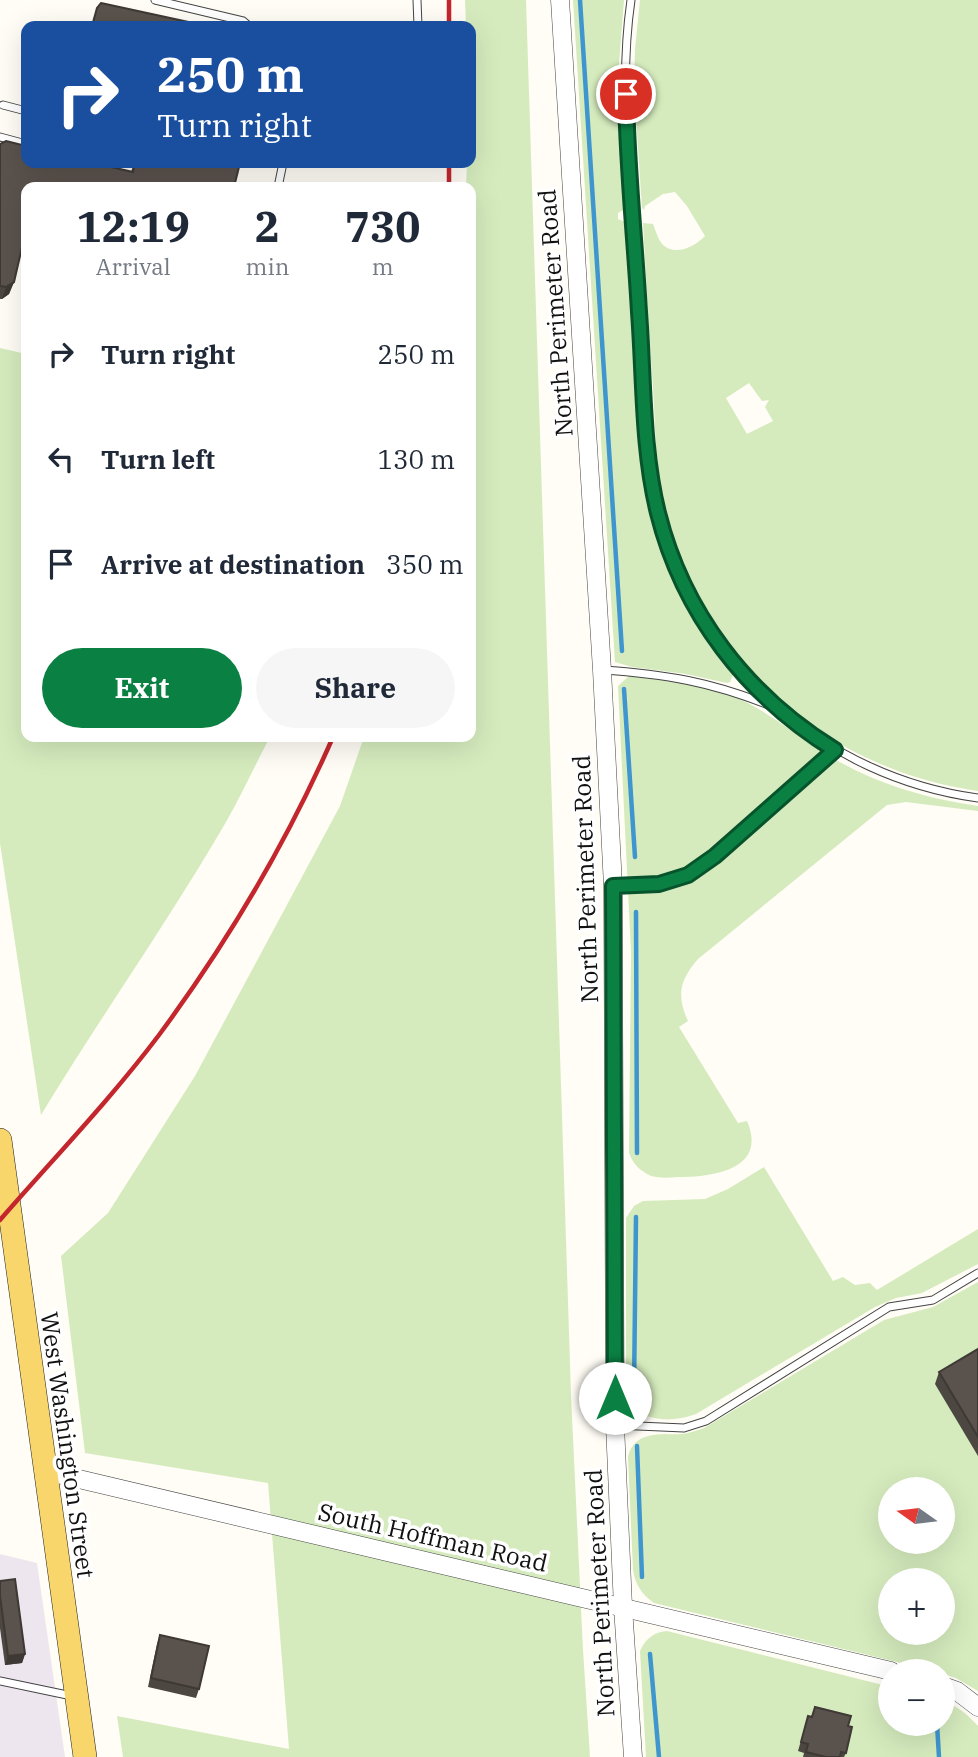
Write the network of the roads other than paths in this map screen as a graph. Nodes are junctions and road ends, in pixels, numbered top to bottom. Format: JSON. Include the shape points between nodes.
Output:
{"nodes":[{"id":1,"x":155,"y":0,"type":"edge"},
{"id":2,"x":417,"y":0,"type":"edge"},
{"id":3,"x":560,"y":0,"type":"edge"},
{"id":4,"x":631,"y":0,"type":"edge"},
{"id":5,"x":243,"y":21,"type":"edge"},
{"id":6,"x":418,"y":21,"type":"edge"},
{"id":7,"x":3,"y":105,"type":"dead end"},
{"id":8,"x":21,"y":110,"type":"edge"},
{"id":9,"x":0,"y":137,"type":"edge"},
{"id":10,"x":21,"y":143,"type":"edge"},
{"id":11,"x":602,"y":670,"type":"junction"},
{"id":12,"x":778,"y":709,"type":"junction"},
{"id":13,"x":835,"y":750,"type":"junction"},
{"id":14,"x":978,"y":798,"type":"edge"},
{"id":15,"x":613,"y":886,"type":"junction"},
{"id":16,"x":0,"y":1140,"type":"edge"},
{"id":17,"x":978,"y":1273,"type":"edge"},
{"id":18,"x":615,"y":1425,"type":"junction"},
{"id":19,"x":45,"y":1471,"type":"junction"},
{"id":20,"x":623,"y":1607,"type":"junction"},
{"id":21,"x":878,"y":1668,"type":"edge"},
{"id":22,"x":0,"y":1681,"type":"edge"},
{"id":23,"x":955,"y":1690,"type":"edge"},
{"id":24,"x":76,"y":1696,"type":"junction"},
{"id":25,"x":978,"y":1707,"type":"edge"},
{"id":26,"x":85,"y":1757,"type":"edge"},
{"id":27,"x":633,"y":1757,"type":"edge"}],
"edges":[{"from":1,"to":5,"type":"lane"},
{"from":2,"to":6,"type":"lane"},
{"from":3,"to":11,"type":"street","name":"North Perimeter Road"},
{"from":4,"to":12,"type":"lane","via":[[626,109],[649,454],[658,514],[682,580],[708,628],[735,666]]},
{"from":7,"to":8,"type":"lane"},
{"from":9,"to":10,"type":"lane"},
{"from":11,"to":12,"type":"lane","via":[[679,677]]},
{"from":11,"to":15,"type":"street","name":"North Perimeter Road"},
{"from":12,"to":13,"type":"lane"},
{"from":13,"to":14,"type":"lane","via":[[904,781]]},
{"from":13,"to":15,"type":"lane","via":[[688,875],[659,884]]},
{"from":15,"to":18,"type":"street","name":"North Perimeter Road"},
{"from":16,"to":19,"type":"main road","name":"West Washington Street"},
{"from":17,"to":18,"type":"lane","via":[[933,1300],[889,1307],[706,1421],[684,1428]]},
{"from":18,"to":20,"type":"street","name":"North Perimeter Road"},
{"from":19,"to":20,"type":"street","name":"South Hoffman Road"},
{"from":19,"to":24,"type":"main road","name":"West Washington Street"},
{"from":20,"to":21,"type":"street","name":"South Hoffman Road"},
{"from":20,"to":27,"type":"street","name":"North Perimeter Road"},
{"from":22,"to":24,"type":"lane"},
{"from":23,"to":25,"type":"street"},
{"from":24,"to":26,"type":"main road","name":"West Washington Street"}]}
